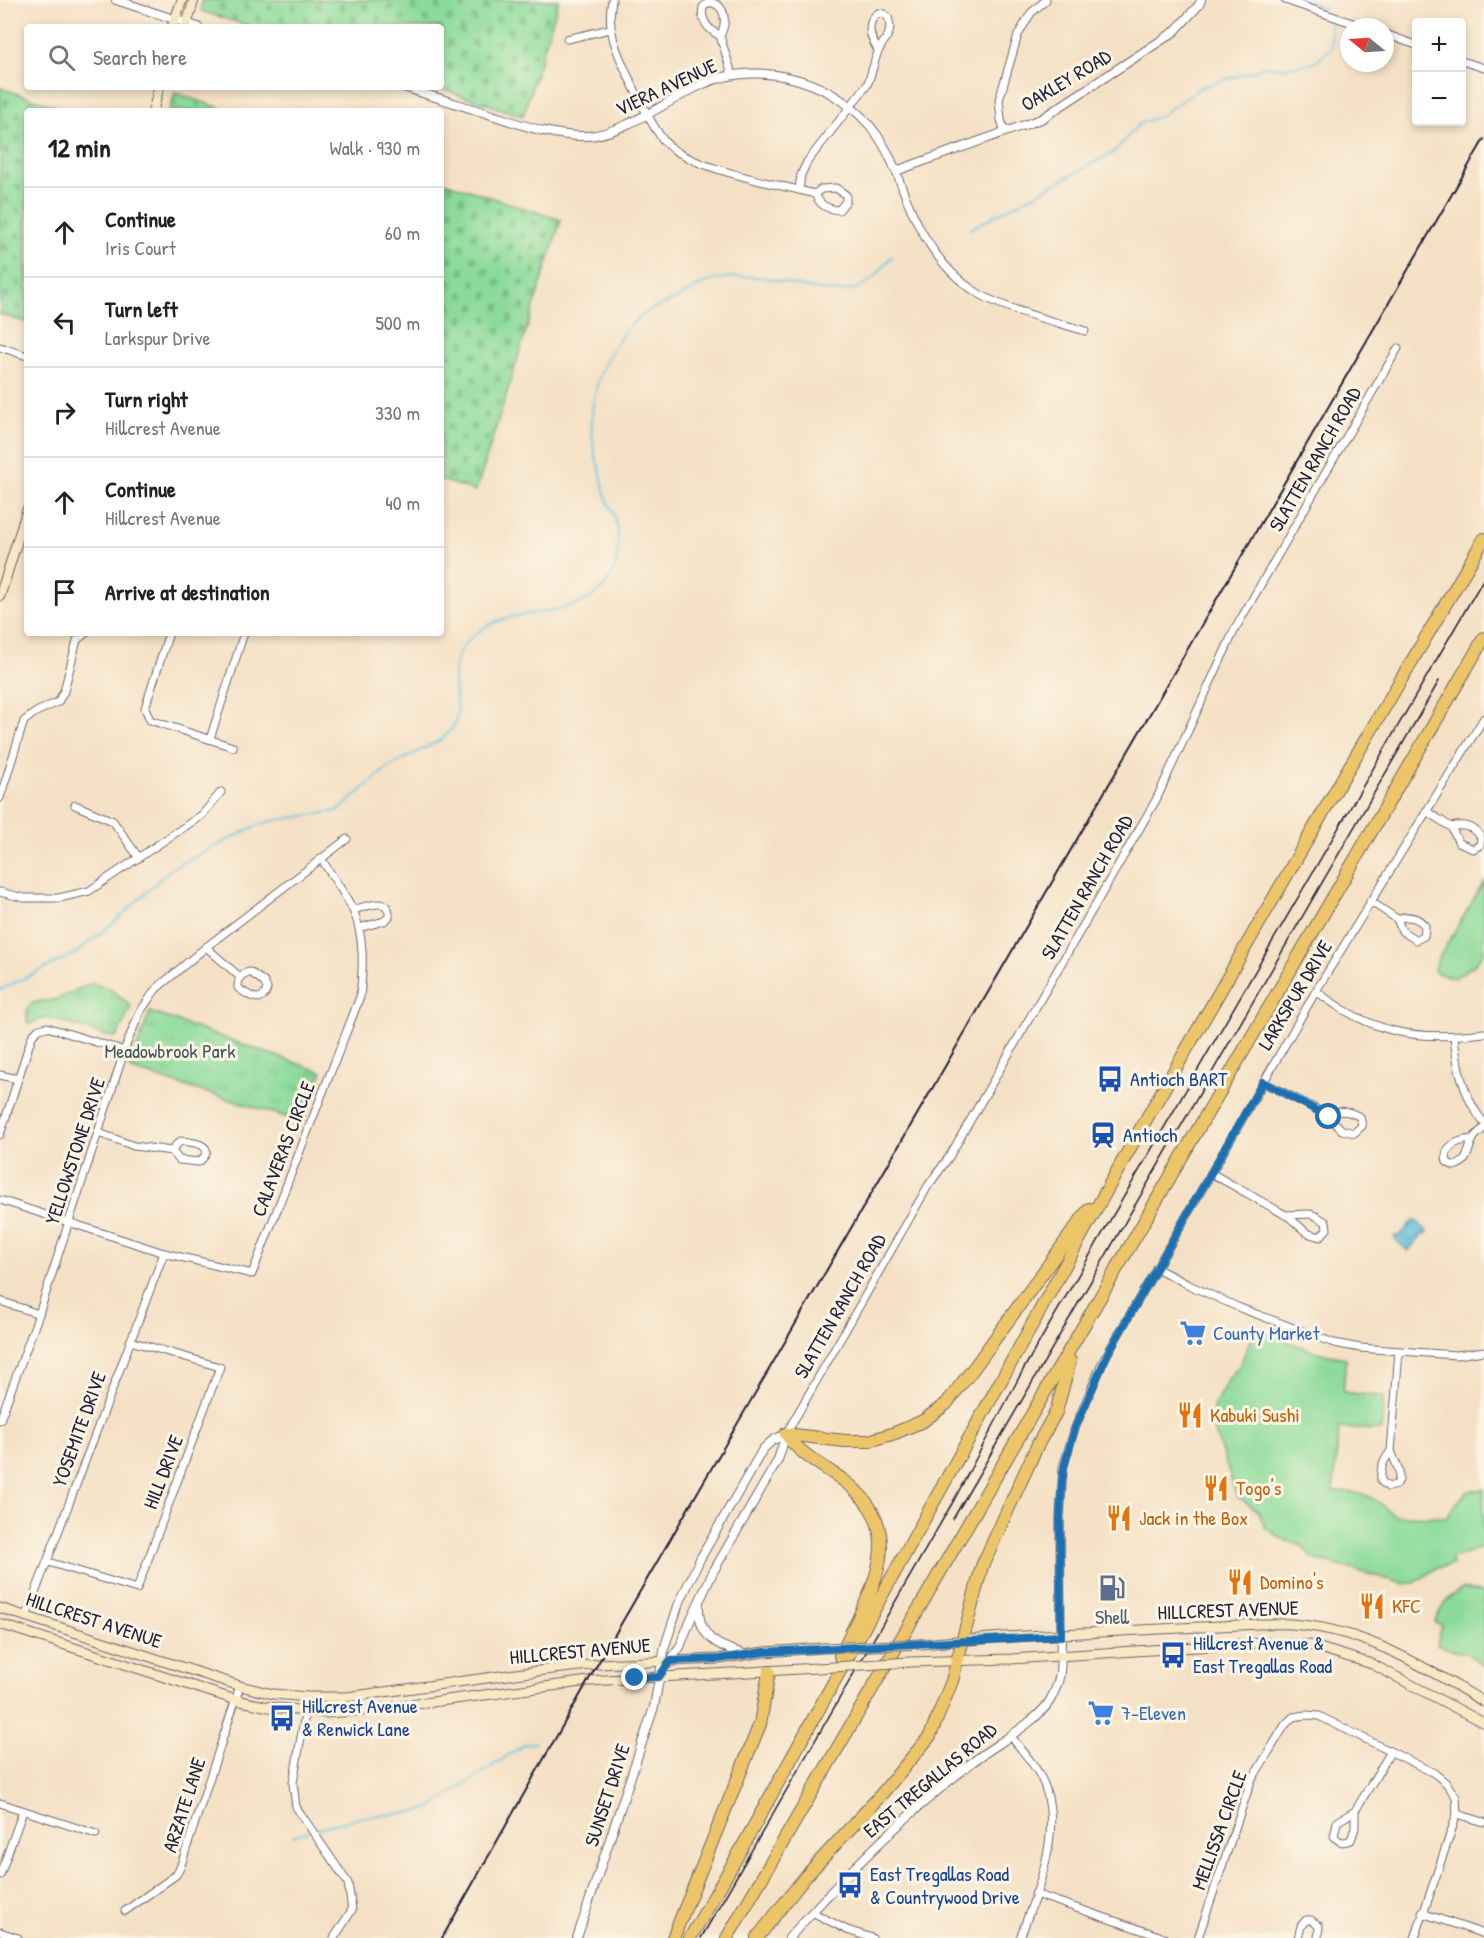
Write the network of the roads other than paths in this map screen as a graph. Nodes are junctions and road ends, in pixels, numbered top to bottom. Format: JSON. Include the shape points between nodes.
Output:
{"nodes":[{"id":1,"x":116,"y":0,"type":"edge"},
{"id":2,"x":182,"y":0,"type":"edge"},
{"id":3,"x":195,"y":0,"type":"edge"},
{"id":4,"x":612,"y":0,"type":"edge"},
{"id":5,"x":1047,"y":0,"type":"edge"},
{"id":6,"x":1201,"y":0,"type":"edge"},
{"id":7,"x":1285,"y":0,"type":"edge"},
{"id":8,"x":1340,"y":19,"type":"edge"},
{"id":9,"x":173,"y":23,"type":"edge"},
{"id":10,"x":186,"y":24,"type":"edge"},
{"id":11,"x":610,"y":29,"type":"junction"},
{"id":12,"x":720,"y":36,"type":"junction"},
{"id":13,"x":1394,"y":37,"type":"edge"},
{"id":14,"x":567,"y":39,"type":"dead end"},
{"id":15,"x":1412,"y":44,"type":"edge"},
{"id":16,"x":878,"y":50,"type":"junction"},
{"id":17,"x":1466,"y":63,"type":"edge"},
{"id":18,"x":1484,"y":68,"type":"edge"},
{"id":19,"x":732,"y":74,"type":"junction"},
{"id":20,"x":158,"y":90,"type":"edge"},
{"id":21,"x":413,"y":90,"type":"edge"},
{"id":22,"x":851,"y":107,"type":"junction"},
{"id":23,"x":154,"y":108,"type":"edge"},
{"id":24,"x":648,"y":113,"type":"junction"},
{"id":25,"x":1005,"y":132,"type":"junction"},
{"id":26,"x":896,"y":171,"type":"junction"},
{"id":27,"x":799,"y":190,"type":"junction"},
{"id":28,"x":815,"y":194,"type":"dead end"},
{"id":29,"x":1085,"y":331,"type":"dead end"},
{"id":30,"x":0,"y":347,"type":"edge"},
{"id":31,"x":1398,"y":348,"type":"dead end"},
{"id":32,"x":24,"y":355,"type":"edge"},
{"id":33,"x":24,"y":519,"type":"edge"},
{"id":34,"x":1484,"y":539,"type":"edge"},
{"id":35,"x":1,"y":590,"type":"edge"},
{"id":36,"x":75,"y":636,"type":"edge"},
{"id":37,"x":168,"y":636,"type":"edge"},
{"id":38,"x":243,"y":636,"type":"edge"},
{"id":39,"x":1484,"y":638,"type":"edge"},
{"id":40,"x":1484,"y":718,"type":"edge"},
{"id":41,"x":210,"y":739,"type":"junction"},
{"id":42,"x":233,"y":747,"type":"dead end"},
{"id":43,"x":221,"y":792,"type":"dead end"},
{"id":44,"x":0,"y":798,"type":"edge"},
{"id":45,"x":75,"y":805,"type":"dead end"},
{"id":46,"x":1426,"y":811,"type":"junction"},
{"id":47,"x":1451,"y":827,"type":"dead end"},
{"id":48,"x":347,"y":838,"type":"dead end"},
{"id":49,"x":139,"y":858,"type":"junction"},
{"id":50,"x":321,"y":858,"type":"junction"},
{"id":51,"x":0,"y":892,"type":"edge"},
{"id":52,"x":1370,"y":901,"type":"junction"},
{"id":53,"x":353,"y":910,"type":"junction"},
{"id":54,"x":1397,"y":919,"type":"dead end"},
{"id":55,"x":359,"y":928,"type":"junction"},
{"id":56,"x":206,"y":947,"type":"junction"},
{"id":57,"x":240,"y":977,"type":"junction"},
{"id":58,"x":1316,"y":991,"type":"junction"},
{"id":59,"x":1484,"y":1032,"type":"edge"},
{"id":60,"x":1454,"y":1037,"type":"junction"},
{"id":61,"x":125,"y":1051,"type":"junction"},
{"id":62,"x":0,"y":1075,"type":"edge"},
{"id":63,"x":18,"y":1079,"type":"junction"},
{"id":64,"x":1263,"y":1082,"type":"junction"},
{"id":65,"x":1326,"y":1113,"type":"junction"},
{"id":66,"x":1484,"y":1123,"type":"edge"},
{"id":67,"x":1484,"y":1128,"type":"edge"},
{"id":68,"x":99,"y":1133,"type":"junction"},
{"id":69,"x":0,"y":1134,"type":"edge"},
{"id":70,"x":1473,"y":1139,"type":"junction"},
{"id":71,"x":172,"y":1151,"type":"junction"},
{"id":72,"x":1117,"y":1172,"type":"junction"},
{"id":73,"x":1211,"y":1173,"type":"junction"},
{"id":74,"x":0,"y":1200,"type":"edge"},
{"id":75,"x":1285,"y":1215,"type":"junction"},
{"id":76,"x":69,"y":1222,"type":"junction"},
{"id":77,"x":164,"y":1253,"type":"junction"},
{"id":78,"x":1156,"y":1268,"type":"junction"},
{"id":79,"x":0,"y":1301,"type":"edge"},
{"id":80,"x":39,"y":1314,"type":"junction"},
{"id":81,"x":130,"y":1341,"type":"junction"},
{"id":82,"x":1076,"y":1342,"type":"junction"},
{"id":83,"x":1399,"y":1351,"type":"junction"},
{"id":84,"x":1484,"y":1351,"type":"edge"},
{"id":85,"x":3,"y":1405,"type":"edge"},
{"id":86,"x":0,"y":1420,"type":"edge"},
{"id":87,"x":786,"y":1434,"type":"junction"},
{"id":88,"x":1391,"y":1451,"type":"junction"},
{"id":89,"x":48,"y":1562,"type":"junction"},
{"id":90,"x":699,"y":1603,"type":"junction"},
{"id":91,"x":0,"y":1608,"type":"edge"},
{"id":92,"x":26,"y":1617,"type":"junction"},
{"id":93,"x":0,"y":1624,"type":"edge"},
{"id":94,"x":1061,"y":1636,"type":"junction"},
{"id":95,"x":964,"y":1640,"type":"junction"},
{"id":96,"x":745,"y":1655,"type":"junction"},
{"id":97,"x":1060,"y":1655,"type":"junction"},
{"id":98,"x":957,"y":1661,"type":"junction"},
{"id":99,"x":666,"y":1662,"type":"junction"},
{"id":100,"x":769,"y":1672,"type":"junction"},
{"id":101,"x":659,"y":1677,"type":"junction"},
{"id":102,"x":240,"y":1686,"type":"junction"},
{"id":103,"x":308,"y":1697,"type":"junction"},
{"id":104,"x":236,"y":1700,"type":"junction"},
{"id":105,"x":1484,"y":1702,"type":"edge"},
{"id":106,"x":306,"y":1711,"type":"junction"},
{"id":107,"x":1484,"y":1723,"type":"edge"},
{"id":108,"x":1010,"y":1735,"type":"junction"},
{"id":109,"x":798,"y":1748,"type":"junction"},
{"id":110,"x":1390,"y":1753,"type":"junction"},
{"id":111,"x":0,"y":1803,"type":"edge"},
{"id":112,"x":23,"y":1810,"type":"junction"},
{"id":113,"x":1354,"y":1811,"type":"junction"},
{"id":114,"x":1457,"y":1814,"type":"junction"},
{"id":115,"x":1484,"y":1822,"type":"edge"},
{"id":116,"x":96,"y":1834,"type":"dead end"},
{"id":117,"x":0,"y":1875,"type":"edge"},
{"id":118,"x":1035,"y":1894,"type":"junction"},
{"id":119,"x":125,"y":1911,"type":"dead end"},
{"id":120,"x":812,"y":1912,"type":"junction"},
{"id":121,"x":1422,"y":1913,"type":"junction"},
{"id":122,"x":847,"y":1930,"type":"junction"},
{"id":123,"x":0,"y":1932,"type":"edge"},
{"id":124,"x":1484,"y":1934,"type":"edge"},
{"id":125,"x":18,"y":1938,"type":"edge"},
{"id":126,"x":334,"y":1938,"type":"edge"},
{"id":127,"x":577,"y":1938,"type":"edge"},
{"id":128,"x":673,"y":1938,"type":"edge"},
{"id":129,"x":690,"y":1938,"type":"edge"},
{"id":130,"x":728,"y":1938,"type":"edge"},
{"id":131,"x":757,"y":1938,"type":"edge"},
{"id":132,"x":789,"y":1938,"type":"edge"},
{"id":133,"x":845,"y":1938,"type":"edge"},
{"id":134,"x":872,"y":1938,"type":"edge"},
{"id":135,"x":1020,"y":1938,"type":"edge"},
{"id":136,"x":1165,"y":1938,"type":"edge"},
{"id":137,"x":1198,"y":1938,"type":"edge"},
{"id":138,"x":1298,"y":1938,"type":"edge"},
{"id":139,"x":1318,"y":1938,"type":"edge"},
{"id":140,"x":1415,"y":1938,"type":"edge"}],
"edges":[{"from":1,"to":9,"type":"street"},
{"from":2,"to":9,"type":"main road"},
{"from":3,"to":10,"type":"main road"},
{"from":4,"to":11,"type":"street"},
{"from":5,"to":25,"type":"street","via":[[1031,13],[1018,35],[999,100]]},
{"from":6,"to":25,"type":"street","name":"OAKLEY ROAD","via":[[1174,32],[1041,119]]},
{"from":7,"to":8,"type":"street"},
{"from":11,"to":14,"type":"street"},
{"from":11,"to":24,"type":"street","via":[[617,52]]},
{"from":12,"to":12,"type":"street","via":[[725,18],[721,8],[709,2],[703,7],[703,19]]},
{"from":12,"to":19,"type":"street"},
{"from":13,"to":15,"type":"street"},
{"from":16,"to":16,"type":"street","via":[[890,33],[888,17],[878,13],[870,27]]},
{"from":16,"to":22,"type":"street","via":[[867,85]]},
{"from":17,"to":18,"type":"street"},
{"from":19,"to":22,"type":"street","name":"VIERA AVENUE","via":[[764,73],[793,78],[829,91]]},
{"from":19,"to":24,"type":"street","name":"VIERA AVENUE"},
{"from":20,"to":23,"type":"main road"},
{"from":21,"to":24,"type":"street","name":"VIERA AVENUE","via":[[562,135],[590,136],[620,128]]},
{"from":22,"to":26,"type":"street","name":"VIERA AVENUE","via":[[877,134]]},
{"from":22,"to":27,"type":"street","via":[[807,162]]},
{"from":24,"to":27,"type":"street","via":[[678,154]]},
{"from":25,"to":26,"type":"street","name":"OAKLEY ROAD"},
{"from":26,"to":29,"type":"street","name":"VIERA AVENUE","via":[[931,250],[953,274],[976,293],[999,303]]},
{"from":27,"to":28,"type":"street"},
{"from":30,"to":32,"type":"street"},
{"from":31,"to":87,"type":"street","name":"SLATTEN RANCH ROAD","via":[[1235,629],[1170,772],[1115,874],[949,1157],[928,1186]]},
{"from":33,"to":35,"type":"main road"},
{"from":34,"to":72,"type":"highway"},
{"from":36,"to":44,"type":"street","via":[[64,691],[58,702],[24,721]]},
{"from":37,"to":41,"type":"street","via":[[145,708],[150,720]]},
{"from":38,"to":41,"type":"street"},
{"from":39,"to":82,"type":"highway"},
{"from":40,"to":46,"type":"street","name":"LARKSPUR DRIVE"},
{"from":41,"to":42,"type":"street"},
{"from":43,"to":49,"type":"street","via":[[202,815]]},
{"from":45,"to":49,"type":"street","via":[[113,820]]},
{"from":46,"to":47,"type":"street"},
{"from":46,"to":52,"type":"street","name":"LARKSPUR DRIVE"},
{"from":48,"to":50,"type":"street","name":"YELLOWSTONE DRIVE"},
{"from":49,"to":51,"type":"street","via":[[89,891],[59,898],[24,898]]},
{"from":50,"to":53,"type":"street","name":"CALAVERAS CIRCLE"},
{"from":50,"to":56,"type":"street","name":"YELLOWSTONE DRIVE"},
{"from":52,"to":54,"type":"street"},
{"from":52,"to":58,"type":"street","name":"LARKSPUR DRIVE"},
{"from":53,"to":55,"type":"street","name":"CALAVERAS CIRCLE"},
{"from":53,"to":55,"type":"street","via":[[380,903],[390,910],[384,921]]},
{"from":55,"to":77,"type":"street","name":"CALAVERAS CIRCLE","via":[[363,965],[360,997],[252,1274]]},
{"from":56,"to":57,"type":"street"},
{"from":56,"to":61,"type":"street","name":"YELLOWSTONE DRIVE","via":[[156,989],[140,1012]]},
{"from":57,"to":57,"type":"street","via":[[238,988],[255,999],[265,995],[264,982],[250,972]]},
{"from":58,"to":60,"type":"street","via":[[1350,1014],[1384,1029],[1422,1037]]},
{"from":58,"to":64,"type":"street","name":"LARKSPUR DRIVE"},
{"from":59,"to":60,"type":"street"},
{"from":60,"to":66,"type":"street","via":[[1462,1084]]},
{"from":61,"to":63,"type":"street","via":[[47,1027],[39,1029],[32,1036]]},
{"from":61,"to":68,"type":"street","name":"YELLOWSTONE DRIVE"},
{"from":62,"to":63,"type":"street"},
{"from":63,"to":69,"type":"street"},
{"from":64,"to":65,"type":"street"},
{"from":64,"to":73,"type":"street","name":"LARKSPUR DRIVE"},
{"from":65,"to":65,"type":"street","via":[[1347,1132],[1357,1132],[1362,1126],[1360,1117],[1349,1112]]},
{"from":67,"to":70,"type":"street"},
{"from":68,"to":71,"type":"street","via":[[134,1146]]},
{"from":68,"to":76,"type":"street","name":"YELLOWSTONE DRIVE"},
{"from":70,"to":70,"type":"street","via":[[1453,1144],[1447,1152],[1447,1162],[1461,1164]]},
{"from":71,"to":71,"type":"street","via":[[179,1160],[199,1162],[206,1152],[199,1142],[181,1141]]},
{"from":72,"to":87,"type":"highway","via":[[946,1404],[923,1421],[869,1441]]},
{"from":72,"to":109,"type":"highway"},
{"from":73,"to":75,"type":"street"},
{"from":73,"to":78,"type":"street","name":"LARKSPUR DRIVE"},
{"from":74,"to":76,"type":"street","name":"CALAVERAS CIRCLE"},
{"from":75,"to":75,"type":"street","via":[[1311,1235],[1323,1236],[1328,1229],[1326,1222],[1316,1216]]},
{"from":76,"to":77,"type":"street","name":"CALAVERAS CIRCLE"},
{"from":76,"to":80,"type":"street","name":"YELLOWSTONE DRIVE"},
{"from":77,"to":81,"type":"street","name":"YOSEMITE DRIVE"},
{"from":78,"to":83,"type":"street","via":[[1210,1295],[1319,1339]]},
{"from":78,"to":94,"type":"street","name":"LARKSPUR DRIVE","via":[[1102,1363],[1075,1428],[1064,1467],[1060,1518]]},
{"from":79,"to":80,"type":"street"},
{"from":80,"to":85,"type":"street","name":"YELLOWSTONE DRIVE"},
{"from":81,"to":89,"type":"street","name":"YOSEMITE DRIVE"},
{"from":81,"to":89,"type":"street","name":"HILL DRIVE","via":[[220,1367],[137,1590]]},
{"from":82,"to":95,"type":"highway","via":[[1056,1412],[982,1566]]},
{"from":82,"to":130,"type":"highway"},
{"from":83,"to":84,"type":"street","via":[[1457,1355]]},
{"from":83,"to":88,"type":"street"},
{"from":85,"to":86,"type":"street","name":"YELLOWSTONE DRIVE"},
{"from":87,"to":90,"type":"street","name":"SLATTEN RANCH ROAD","via":[[778,1460]]},
{"from":87,"to":99,"type":"street","name":"SLATTEN RANCH ROAD","via":[[763,1449],[700,1559],[670,1628]]},
{"from":87,"to":109,"type":"highway","via":[[799,1450],[866,1500],[878,1521],[881,1539],[872,1587]]},
{"from":88,"to":88,"type":"street","via":[[1380,1475],[1383,1485],[1392,1487],[1398,1483],[1399,1471]]},
{"from":89,"to":92,"type":"street","name":"YOSEMITE DRIVE"},
{"from":90,"to":96,"type":"street","via":[[698,1619],[705,1634],[727,1649]]},
{"from":90,"to":99,"type":"street","name":"SLATTEN RANCH ROAD","via":[[680,1647]]},
{"from":91,"to":92,"type":"main road","name":"HILLCREST AVENUE"},
{"from":92,"to":102,"type":"main road","name":"HILLCREST AVENUE"},
{"from":93,"to":104,"type":"main road","name":"HILLCREST AVENUE"},
{"from":94,"to":95,"type":"main road","name":"HILLCREST AVENUE"},
{"from":94,"to":97,"type":"street","name":"EAST TREGALLAS ROAD"},
{"from":94,"to":105,"type":"main road","name":"HILLCREST AVENUE","via":[[1300,1624],[1376,1644]]},
{"from":95,"to":96,"type":"main road","name":"HILLCREST AVENUE","bridge":true},
{"from":95,"to":98,"type":"highway"},
{"from":96,"to":99,"type":"main road","name":"HILLCREST AVENUE"},
{"from":97,"to":98,"type":"main road","name":"HILLCREST AVENUE"},
{"from":97,"to":107,"type":"main road","name":"HILLCREST AVENUE","via":[[1259,1643],[1310,1646],[1372,1664]]},
{"from":97,"to":108,"type":"street","name":"EAST TREGALLAS ROAD","via":[[1062,1668],[1049,1702]]},
{"from":98,"to":100,"type":"main road","name":"HILLCREST AVENUE","bridge":true},
{"from":98,"to":131,"type":"highway","via":[[930,1736],[806,1876]]},
{"from":99,"to":101,"type":"street","name":"SUNSET DRIVE"},
{"from":99,"to":103,"type":"main road","name":"HILLCREST AVENUE","via":[[553,1669],[347,1697]]},
{"from":100,"to":101,"type":"main road","name":"HILLCREST AVENUE"},
{"from":100,"to":128,"type":"highway","via":[[760,1724]]},
{"from":101,"to":106,"type":"main road","name":"HILLCREST AVENUE","via":[[551,1684],[372,1710]]},
{"from":101,"to":127,"type":"street","name":"SUNSET DRIVE","via":[[654,1707]]},
{"from":102,"to":103,"type":"main road","name":"HILLCREST AVENUE"},
{"from":102,"to":104,"type":"street","name":"ARZATE LANE"},
{"from":103,"to":106,"type":"street"},
{"from":104,"to":106,"type":"main road","name":"HILLCREST AVENUE"},
{"from":104,"to":119,"type":"street","name":"ARZATE LANE","via":[[180,1868],[176,1875]]},
{"from":106,"to":126,"type":"street","via":[[293,1783],[296,1807],[348,1883],[352,1910]]},
{"from":108,"to":118,"type":"street","via":[[1038,1773],[1049,1808],[1046,1858]]},
{"from":108,"to":120,"type":"street","name":"EAST TREGALLAS ROAD","via":[[970,1764],[855,1865]]},
{"from":109,"to":129,"type":"highway"},
{"from":110,"to":113,"type":"street"},
{"from":110,"to":114,"type":"street","name":"MELLISSA CIRCLE","via":[[1434,1773],[1446,1783],[1456,1797]]},
{"from":110,"to":137,"type":"street","name":"MELLISSA CIRCLE","via":[[1319,1716],[1293,1717],[1251,1780]]},
{"from":111,"to":112,"type":"street"},
{"from":112,"to":116,"type":"street"},
{"from":112,"to":117,"type":"street"},
{"from":113,"to":113,"type":"street","via":[[1337,1822],[1334,1836],[1338,1841],[1351,1840]]},
{"from":114,"to":115,"type":"street"},
{"from":114,"to":121,"type":"street"},
{"from":118,"to":135,"type":"street"},
{"from":118,"to":136,"type":"street"},
{"from":120,"to":122,"type":"street"},
{"from":120,"to":132,"type":"street","name":"EAST TREGALLAS ROAD"},
{"from":121,"to":124,"type":"street"},
{"from":121,"to":140,"type":"street"},
{"from":122,"to":133,"type":"street"},
{"from":122,"to":134,"type":"street"},
{"from":123,"to":125,"type":"street"},
{"from":138,"to":139,"type":"street","via":[[1301,1926],[1311,1920],[1319,1926]]}]}
